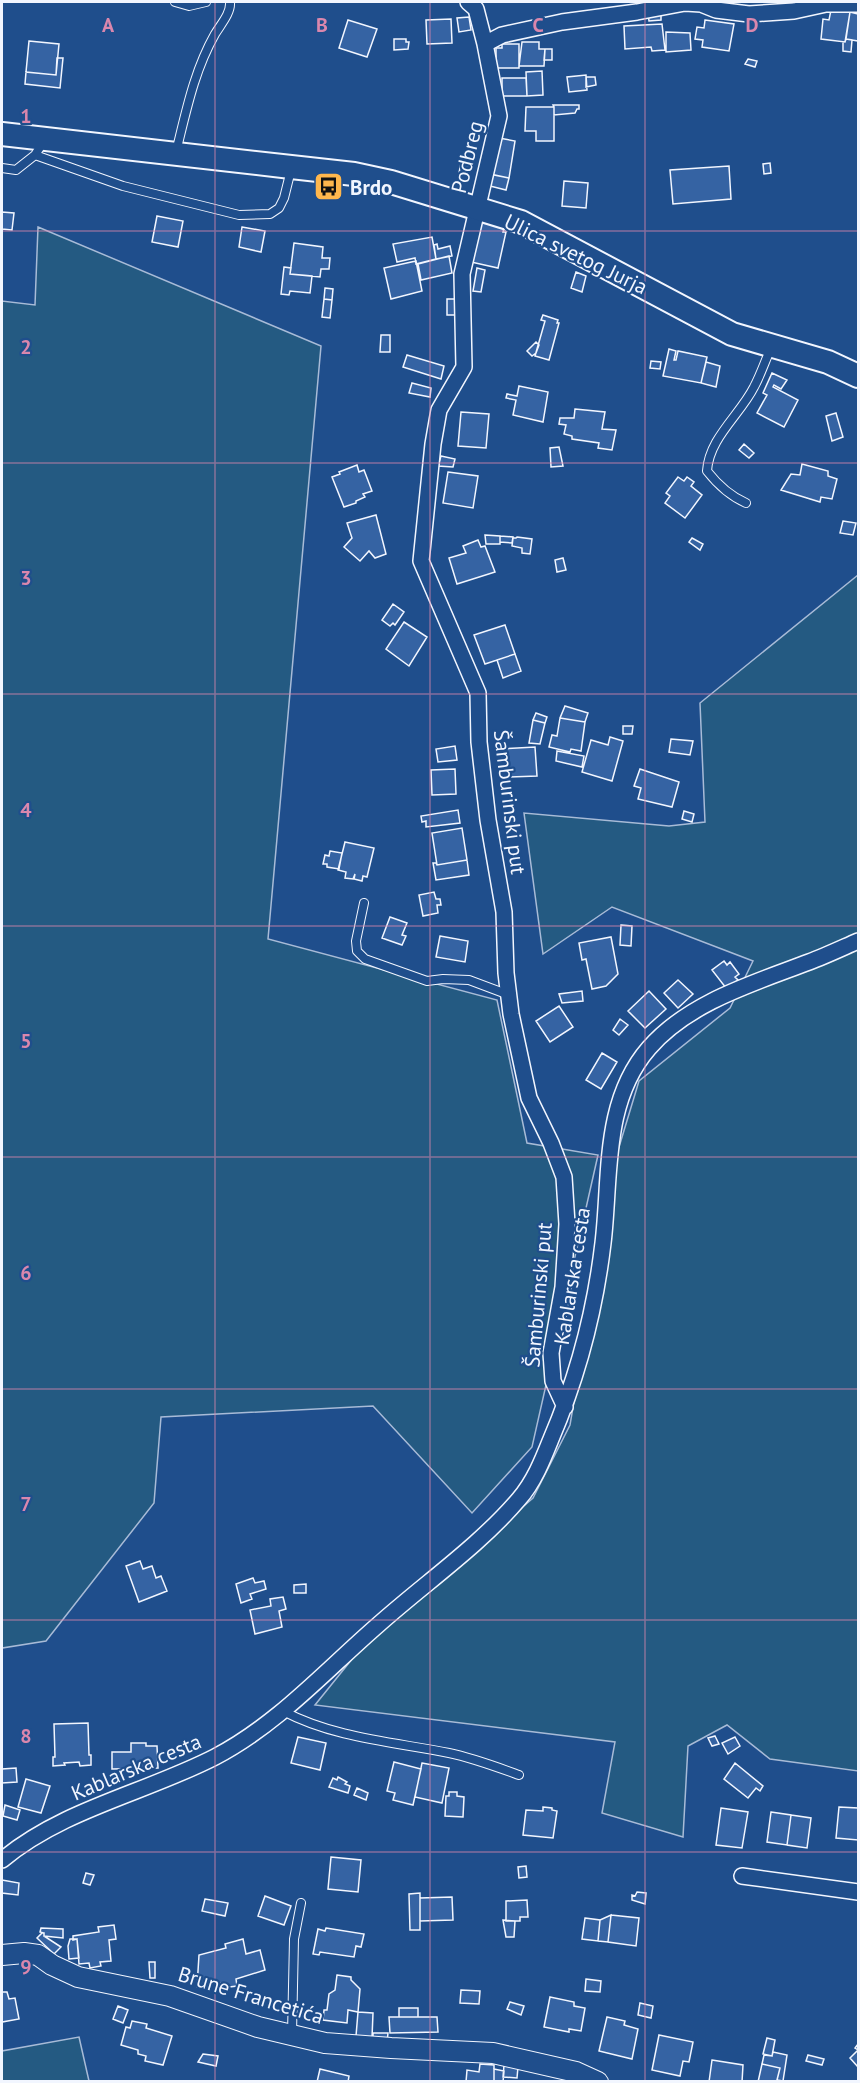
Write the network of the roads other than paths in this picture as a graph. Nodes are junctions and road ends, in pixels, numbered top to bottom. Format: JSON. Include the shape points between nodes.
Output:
{"nodes":[{"id":1,"x":175,"y":2,"type":"edge"},
{"id":2,"x":206,"y":2,"type":"edge"},
{"id":3,"x":230,"y":2,"type":"edge"},
{"id":4,"x":468,"y":2,"type":"edge"},
{"id":5,"x":858,"y":4,"type":"edge"},
{"id":6,"x":485,"y":44,"type":"junction"},
{"id":7,"x":2,"y":134,"type":"edge"},
{"id":8,"x":40,"y":147,"type":"junction"},
{"id":9,"x":175,"y":154,"type":"junction"},
{"id":10,"x":291,"y":167,"type":"junction"},
{"id":11,"x":2,"y":168,"type":"edge"},
{"id":12,"x":476,"y":208,"type":"junction"},
{"id":13,"x":771,"y":347,"type":"junction"},
{"id":14,"x":858,"y":376,"type":"edge"},
{"id":15,"x":746,"y":502,"type":"dead end"},
{"id":16,"x":364,"y":903,"type":"dead end"},
{"id":17,"x":858,"y":941,"type":"edge"},
{"id":18,"x":509,"y":995,"type":"junction"},
{"id":19,"x":565,"y":1407,"type":"junction"},
{"id":20,"x":283,"y":1711,"type":"junction"},
{"id":21,"x":519,"y":1775,"type":"dead end"},
{"id":22,"x":2,"y":1857,"type":"edge"},
{"id":23,"x":742,"y":1876,"type":"dead end"},
{"id":24,"x":858,"y":1892,"type":"edge"},
{"id":25,"x":301,"y":1903,"type":"dead end"},
{"id":26,"x":2,"y":1955,"type":"edge"},
{"id":27,"x":292,"y":2035,"type":"junction"},
{"id":28,"x":598,"y":2082,"type":"edge"}],
"edges":[{"from":1,"to":2,"type":"lane","via":[[189,6]]},
{"from":3,"to":9,"type":"lane","via":[[196,73]]},
{"from":4,"to":6,"type":"street","name":"Podbreg","via":[[476,9]]},
{"from":5,"to":6,"type":"street","via":[[749,14],[685,3],[562,22],[502,35]]},
{"from":6,"to":12,"type":"street","name":"Podbreg","via":[[499,116]]},
{"from":7,"to":8,"type":"main road","name":"Ulica svetog Jurja"},
{"from":8,"to":9,"type":"main road","name":"Ulica svetog Jurja"},
{"from":8,"to":10,"type":"lane","via":[[123,186],[247,216],[270,214],[279,208]]},
{"from":8,"to":11,"type":"lane","via":[[16,170]]},
{"from":9,"to":10,"type":"main road","name":"Ulica svetog Jurja"},
{"from":10,"to":12,"type":"main road","name":"Ulica svetog Jurja","via":[[391,182]]},
{"from":12,"to":13,"type":"main road","name":"Ulica svetog Jurja","via":[[521,222],[732,334]]},
{"from":12,"to":18,"type":"street","name":"Šamburinski put","via":[[462,274],[464,367],[439,410],[421,561],[478,693],[479,742],[504,912]]},
{"from":13,"to":14,"type":"main road","name":"Ulica svetog Jurja","via":[[828,362]]},
{"from":13,"to":15,"type":"lane","via":[[754,388],[707,459],[707,471],[714,480],[733,497]]},
{"from":16,"to":18,"type":"lane","via":[[356,941],[357,951],[365,959],[427,981],[469,980]]},
{"from":17,"to":19,"type":"street","name":"Kablarska cesta","via":[[702,1007],[672,1026],[648,1048],[626,1083],[616,1113],[603,1243],[585,1344]]},
{"from":18,"to":19,"type":"street","name":"Šamburinski put","via":[[529,1098],[564,1177],[567,1224],[563,1287],[551,1353],[553,1381]]},
{"from":19,"to":20,"type":"street","name":"Kablarska cesta","via":[[522,1496]]},
{"from":20,"to":21,"type":"lane","via":[[320,1726],[451,1753]]},
{"from":20,"to":22,"type":"street","name":"Kablarska cesta","via":[[217,1756],[66,1820]]},
{"from":23,"to":24,"type":"street"},
{"from":25,"to":27,"type":"lane","via":[[294,1939]]},
{"from":26,"to":27,"type":"street","name":"Brune Francetića","via":[[38,1955],[78,1977],[170,1996]]},
{"from":27,"to":28,"type":"street","name":"Brune Francetića","via":[[325,2043],[391,2049],[493,2053],[576,2072]]}]}
